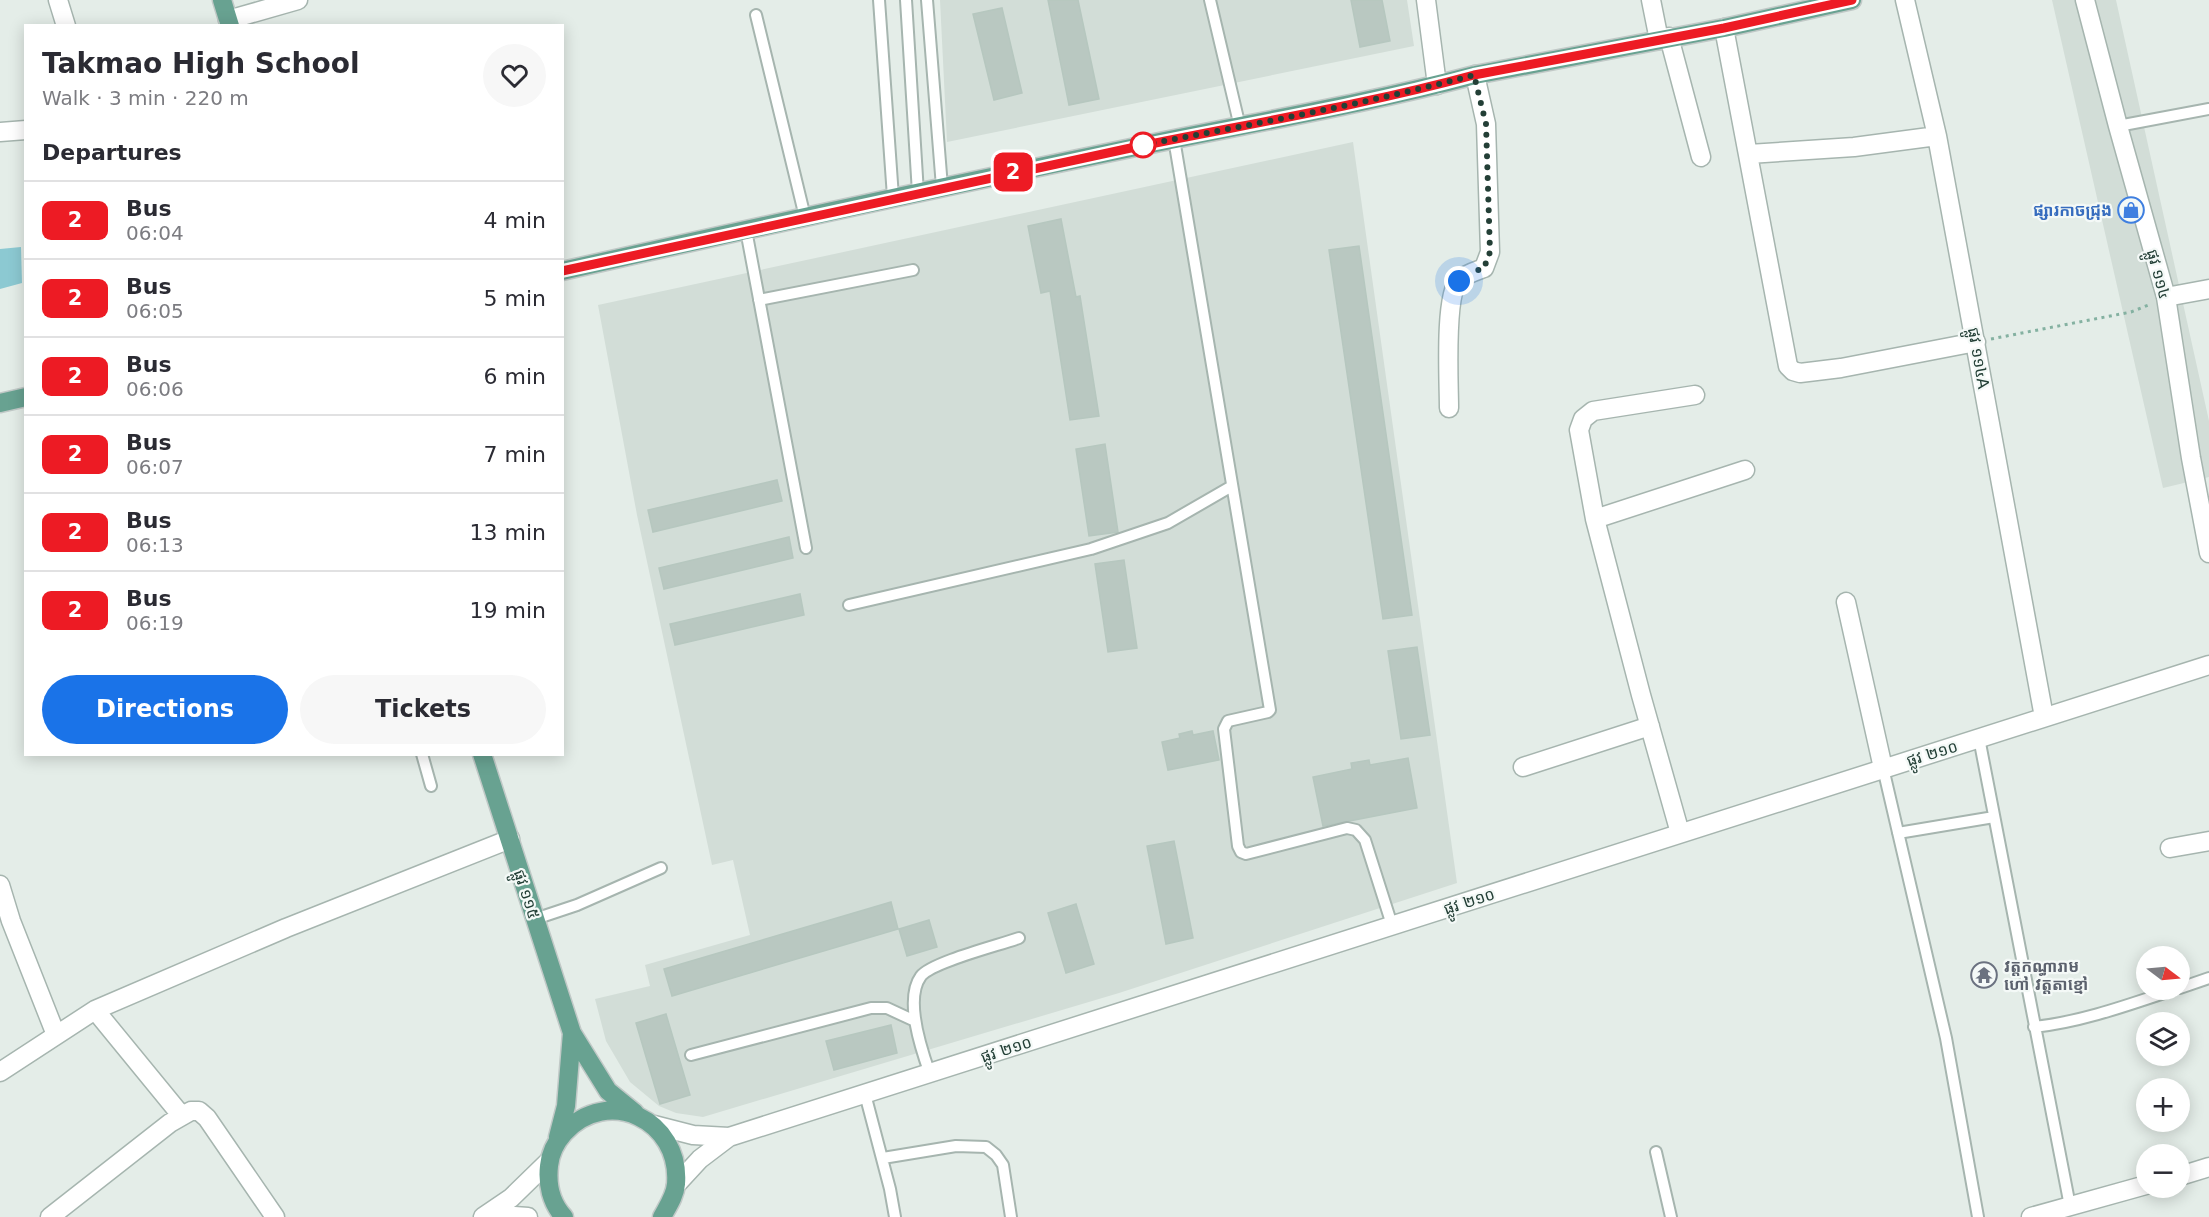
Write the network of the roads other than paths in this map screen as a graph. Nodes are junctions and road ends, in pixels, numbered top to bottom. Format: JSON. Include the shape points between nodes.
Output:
{"nodes":[{"id":1,"x":58,"y":0,"type":"edge"},
{"id":2,"x":222,"y":0,"type":"edge"},
{"id":3,"x":298,"y":0,"type":"edge"},
{"id":4,"x":879,"y":0,"type":"edge"},
{"id":5,"x":906,"y":0,"type":"edge"},
{"id":6,"x":927,"y":0,"type":"edge"},
{"id":7,"x":1210,"y":0,"type":"edge"},
{"id":8,"x":1426,"y":0,"type":"edge"},
{"id":9,"x":1651,"y":0,"type":"edge"},
{"id":10,"x":1852,"y":0,"type":"edge"},
{"id":11,"x":1905,"y":0,"type":"edge"},
{"id":12,"x":2085,"y":0,"type":"edge"},
{"id":13,"x":756,"y":15,"type":"dead end"},
{"id":14,"x":229,"y":23,"type":"edge"},
{"id":15,"x":65,"y":24,"type":"edge"},
{"id":16,"x":1724,"y":28,"type":"junction"},
{"id":17,"x":1664,"y":39,"type":"junction"},
{"id":18,"x":1474,"y":75,"type":"junction"},
{"id":19,"x":1437,"y":85,"type":"junction"},
{"id":20,"x":2209,"y":109,"type":"edge"},
{"id":21,"x":2118,"y":126,"type":"junction"},
{"id":22,"x":1240,"y":127,"type":"junction"},
{"id":23,"x":24,"y":130,"type":"edge"},
{"id":24,"x":0,"y":132,"type":"edge"},
{"id":25,"x":1937,"y":136,"type":"junction"},
{"id":26,"x":1174,"y":139,"type":"junction"},
{"id":27,"x":1749,"y":154,"type":"junction"},
{"id":28,"x":1701,"y":157,"type":"dead end"},
{"id":29,"x":942,"y":187,"type":"junction"},
{"id":30,"x":918,"y":193,"type":"junction"},
{"id":31,"x":893,"y":197,"type":"junction"},
{"id":32,"x":804,"y":217,"type":"junction"},
{"id":33,"x":746,"y":230,"type":"junction"},
{"id":34,"x":913,"y":270,"type":"dead end"},
{"id":35,"x":564,"y":271,"type":"edge"},
{"id":36,"x":2209,"y":289,"type":"edge"},
{"id":37,"x":2166,"y":297,"type":"junction"},
{"id":38,"x":759,"y":300,"type":"junction"},
{"id":39,"x":1976,"y":342,"type":"junction"},
{"id":40,"x":1695,"y":395,"type":"dead end"},
{"id":41,"x":24,"y":397,"type":"edge"},
{"id":42,"x":0,"y":403,"type":"edge"},
{"id":43,"x":1449,"y":408,"type":"dead end"},
{"id":44,"x":2200,"y":456,"type":"edge"},
{"id":45,"x":1745,"y":470,"type":"dead end"},
{"id":46,"x":1232,"y":486,"type":"junction"},
{"id":47,"x":1595,"y":519,"type":"junction"},
{"id":48,"x":806,"y":548,"type":"dead end"},
{"id":49,"x":2209,"y":553,"type":"edge"},
{"id":50,"x":1846,"y":602,"type":"dead end"},
{"id":51,"x":849,"y":605,"type":"dead end"},
{"id":52,"x":2209,"y":665,"type":"edge"},
{"id":53,"x":2044,"y":717,"type":"junction"},
{"id":54,"x":1650,"y":726,"type":"junction"},
{"id":55,"x":1979,"y":738,"type":"junction"},
{"id":56,"x":423,"y":756,"type":"edge"},
{"id":57,"x":483,"y":756,"type":"edge"},
{"id":58,"x":1523,"y":766,"type":"dead end"},
{"id":59,"x":1883,"y":768,"type":"junction"},
{"id":60,"x":431,"y":786,"type":"dead end"},
{"id":61,"x":1994,"y":817,"type":"junction"},
{"id":62,"x":1680,"y":833,"type":"junction"},
{"id":63,"x":1898,"y":833,"type":"junction"},
{"id":64,"x":510,"y":839,"type":"junction"},
{"id":65,"x":2209,"y":841,"type":"edge"},
{"id":66,"x":2170,"y":848,"type":"dead end"},
{"id":67,"x":661,"y":868,"type":"dead end"},
{"id":68,"x":0,"y":885,"type":"edge"},
{"id":69,"x":535,"y":919,"type":"junction"},
{"id":70,"x":5,"y":923,"type":"edge"},
{"id":71,"x":1392,"y":925,"type":"junction"},
{"id":72,"x":1019,"y":938,"type":"dead end"},
{"id":73,"x":2209,"y":978,"type":"edge"},
{"id":74,"x":2190,"y":985,"type":"edge"},
{"id":75,"x":2142,"y":1000,"type":"edge"},
{"id":76,"x":95,"y":1010,"type":"junction"},
{"id":77,"x":915,"y":1021,"type":"junction"},
{"id":78,"x":2034,"y":1027,"type":"junction"},
{"id":79,"x":572,"y":1033,"type":"junction"},
{"id":80,"x":56,"y":1035,"type":"junction"},
{"id":81,"x":691,"y":1055,"type":"dead end"},
{"id":82,"x":0,"y":1072,"type":"edge"},
{"id":83,"x":930,"y":1074,"type":"junction"},
{"id":84,"x":865,"y":1094,"type":"junction"},
{"id":85,"x":635,"y":1113,"type":"junction"},
{"id":86,"x":181,"y":1115,"type":"junction"},
{"id":87,"x":654,"y":1125,"type":"junction"},
{"id":88,"x":729,"y":1137,"type":"junction"},
{"id":89,"x":557,"y":1142,"type":"junction"},
{"id":90,"x":1656,"y":1152,"type":"dead end"},
{"id":91,"x":882,"y":1158,"type":"junction"},
{"id":92,"x":549,"y":1161,"type":"junction"},
{"id":93,"x":2209,"y":1167,"type":"edge"},
{"id":94,"x":2190,"y":1173,"type":"edge"},
{"id":95,"x":2136,"y":1188,"type":"edge"},
{"id":96,"x":674,"y":1200,"type":"edge"},
{"id":97,"x":2070,"y":1206,"type":"junction"},
{"id":98,"x":487,"y":1215,"type":"edge"},
{"id":99,"x":50,"y":1217,"type":"edge"},
{"id":100,"x":275,"y":1217,"type":"edge"},
{"id":101,"x":528,"y":1217,"type":"edge"},
{"id":102,"x":564,"y":1217,"type":"edge"},
{"id":103,"x":662,"y":1217,"type":"edge"},
{"id":104,"x":895,"y":1217,"type":"edge"},
{"id":105,"x":1011,"y":1217,"type":"edge"},
{"id":106,"x":1671,"y":1217,"type":"edge"},
{"id":107,"x":1978,"y":1217,"type":"edge"},
{"id":108,"x":2031,"y":1217,"type":"edge"}],
"edges":[{"from":1,"to":15,"type":"street"},
{"from":2,"to":14,"type":"main road"},
{"from":3,"to":14,"type":"street"},
{"from":4,"to":31,"type":"lane"},
{"from":5,"to":30,"type":"lane"},
{"from":6,"to":29,"type":"lane"},
{"from":7,"to":22,"type":"lane"},
{"from":8,"to":19,"type":"street"},
{"from":9,"to":17,"type":"street"},
{"from":10,"to":16,"type":"main road"},
{"from":11,"to":25,"type":"street","name":"ផ្លូវ ១១៤A"},
{"from":12,"to":21,"type":"street","name":"ផ្លូវ ១១៤"},
{"from":13,"to":32,"type":"lane"},
{"from":16,"to":17,"type":"main road"},
{"from":16,"to":27,"type":"street"},
{"from":17,"to":18,"type":"main road"},
{"from":17,"to":28,"type":"street"},
{"from":18,"to":19,"type":"main road"},
{"from":18,"to":43,"type":"street","via":[[1486,124],[1490,252],[1484,268],[1459,281],[1452,294]]},
{"from":19,"to":22,"type":"main road"},
{"from":20,"to":21,"type":"lane"},
{"from":21,"to":37,"type":"street","name":"ផ្លូវ ១១៤"},
{"from":22,"to":26,"type":"main road"},
{"from":23,"to":24,"type":"street"},
{"from":25,"to":27,"type":"street","via":[[1854,147]]},
{"from":25,"to":39,"type":"street","name":"ផ្លូវ ១១៤A"},
{"from":26,"to":29,"type":"main road"},
{"from":26,"to":46,"type":"lane"},
{"from":27,"to":39,"type":"street","via":[[1788,366],[1793,371],[1841,368]]},
{"from":29,"to":30,"type":"main road"},
{"from":30,"to":31,"type":"main road"},
{"from":31,"to":32,"type":"main road"},
{"from":32,"to":33,"type":"main road"},
{"from":33,"to":35,"type":"main road"},
{"from":33,"to":38,"type":"lane"},
{"from":34,"to":38,"type":"lane"},
{"from":36,"to":37,"type":"street"},
{"from":37,"to":44,"type":"street","name":"ផ្លូវ ១១៤"},
{"from":38,"to":48,"type":"lane"},
{"from":39,"to":53,"type":"street","name":"ផ្លូវ ១១៤A"},
{"from":40,"to":47,"type":"street","via":[[1593,411],[1583,418],[1579,430]]},
{"from":41,"to":42,"type":"main road"},
{"from":44,"to":49,"type":"street","name":"ផ្លូវ ១១៤"},
{"from":45,"to":47,"type":"street"},
{"from":46,"to":51,"type":"lane","via":[[1168,523],[1091,549]]},
{"from":46,"to":71,"type":"lane","via":[[1270,710],[1225,723],[1238,846],[1246,854],[1347,828],[1356,830],[1365,840]]},
{"from":47,"to":54,"type":"street"},
{"from":50,"to":59,"type":"street"},
{"from":52,"to":53,"type":"street","name":"ផ្លូវ ២១០"},
{"from":53,"to":55,"type":"street","name":"ផ្លូវ ២១០"},
{"from":54,"to":58,"type":"street"},
{"from":54,"to":62,"type":"street"},
{"from":55,"to":59,"type":"street","name":"ផ្លូវ ២១០"},
{"from":55,"to":61,"type":"lane"},
{"from":56,"to":60,"type":"lane"},
{"from":57,"to":64,"type":"main road","name":"ផ្លូវ ១១៥"},
{"from":59,"to":62,"type":"street","name":"ផ្លូវ ២១០"},
{"from":59,"to":63,"type":"lane"},
{"from":61,"to":63,"type":"lane"},
{"from":61,"to":78,"type":"lane"},
{"from":62,"to":71,"type":"street","name":"ផ្លូវ ២១០"},
{"from":63,"to":107,"type":"lane","via":[[1946,1038]]},
{"from":64,"to":69,"type":"main road","name":"ផ្លូវ ១១៥"},
{"from":64,"to":76,"type":"street","via":[[286,928]]},
{"from":65,"to":66,"type":"street"},
{"from":67,"to":69,"type":"lane"},
{"from":68,"to":70,"type":"street"},
{"from":69,"to":79,"type":"main road","name":"ផ្លូវ ១១៥"},
{"from":70,"to":80,"type":"street"},
{"from":71,"to":83,"type":"street","name":"ផ្លូវ ២១០"},
{"from":72,"to":77,"type":"lane","via":[[940,964],[922,975],[914,992]]},
{"from":73,"to":74,"type":"lane"},
{"from":75,"to":78,"type":"lane"},
{"from":76,"to":80,"type":"street"},
{"from":76,"to":86,"type":"street"},
{"from":77,"to":81,"type":"lane","via":[[887,1008],[871,1008]]},
{"from":77,"to":83,"type":"lane"},
{"from":78,"to":97,"type":"lane"},
{"from":79,"to":85,"type":"main road","name":"ផ្លូវ ១១៥","via":[[608,1091]]},
{"from":79,"to":89,"type":"main road","name":"ផ្លូវ ១១៥","via":[[566,1106]]},
{"from":80,"to":82,"type":"street"},
{"from":83,"to":84,"type":"street","name":"ផ្លូវ ២១០"},
{"from":84,"to":88,"type":"street","name":"ផ្លូវ ២១០"},
{"from":84,"to":91,"type":"lane"},
{"from":85,"to":87,"type":"main road","name":"ផ្លូវ ១១៥"},
{"from":85,"to":89,"type":"main road","via":[[613,1110],[591,1114],[572,1125]]},
{"from":86,"to":99,"type":"street"},
{"from":86,"to":100,"type":"street","via":[[199,1111],[207,1118]]},
{"from":87,"to":88,"type":"street","name":"ផ្លូវ ២១០","via":[[693,1135]]},
{"from":87,"to":96,"type":"main road","via":[[668,1142],[676,1163]]},
{"from":88,"to":96,"type":"street","name":"ផ្លូវ ២១០","via":[[700,1159]]},
{"from":89,"to":92,"type":"main road"},
{"from":90,"to":106,"type":"lane"},
{"from":91,"to":104,"type":"lane"},
{"from":91,"to":105,"type":"lane","via":[[956,1146],[986,1147],[1003,1165]]},
{"from":92,"to":98,"type":"street"},
{"from":92,"to":102,"type":"main road","via":[[552,1196]]},
{"from":93,"to":94,"type":"street"},
{"from":95,"to":97,"type":"street"},
{"from":96,"to":103,"type":"main road"},
{"from":97,"to":108,"type":"street"},
{"from":98,"to":101,"type":"street"}]}
